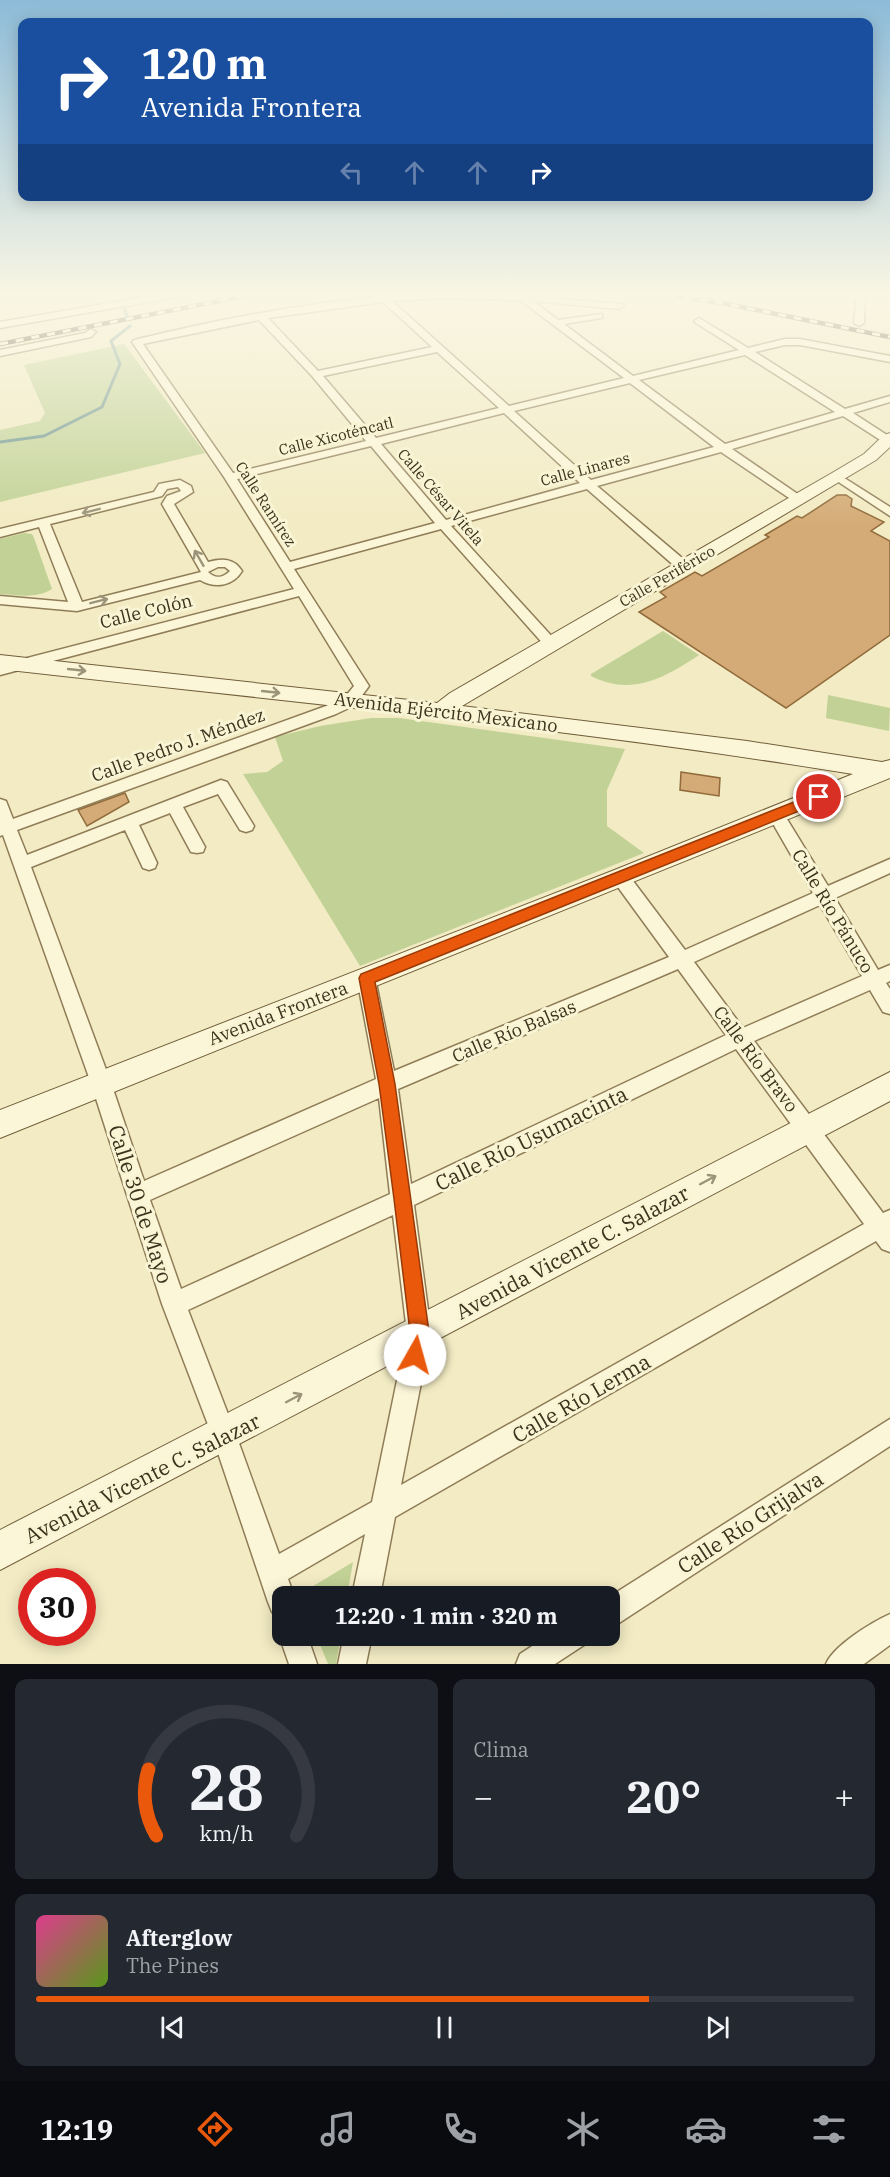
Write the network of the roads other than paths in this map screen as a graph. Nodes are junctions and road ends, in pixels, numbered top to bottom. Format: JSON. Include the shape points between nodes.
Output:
{"nodes":[{"id":1,"x":157,"y":371,"type":"edge"},
{"id":2,"x":312,"y":371,"type":"edge"},
{"id":3,"x":331,"y":371,"type":"edge"},
{"id":4,"x":465,"y":371,"type":"edge"},
{"id":5,"x":623,"y":371,"type":"edge"},
{"id":6,"x":664,"y":371,"type":"edge"},
{"id":7,"x":777,"y":371,"type":"edge"},
{"id":8,"x":315,"y":374,"type":"junction"},
{"id":9,"x":633,"y":378,"type":"junction"},
{"id":10,"x":890,"y":399,"type":"edge"},
{"id":11,"x":506,"y":409,"type":"junction"},
{"id":12,"x":843,"y":413,"type":"junction"},
{"id":13,"x":889,"y":440,"type":"edge"},
{"id":14,"x":373,"y":443,"type":"junction"},
{"id":15,"x":723,"y":448,"type":"junction"},
{"id":16,"x":230,"y":477,"type":"junction"},
{"id":17,"x":838,"y":477,"type":"junction"},
{"id":18,"x":588,"y":484,"type":"junction"},
{"id":19,"x":798,"y":500,"type":"junction"},
{"id":20,"x":890,"y":512,"type":"edge"},
{"id":21,"x":43,"y":523,"type":"junction"},
{"id":22,"x":442,"y":523,"type":"junction"},
{"id":23,"x":0,"y":533,"type":"edge"},
{"id":24,"x":683,"y":566,"type":"junction"},
{"id":25,"x":287,"y":567,"type":"junction"},
{"id":26,"x":303,"y":591,"type":"junction"},
{"id":27,"x":0,"y":600,"type":"edge"},
{"id":28,"x":77,"y":607,"type":"junction"},
{"id":29,"x":551,"y":644,"type":"junction"},
{"id":30,"x":0,"y":647,"type":"edge"},
{"id":31,"x":65,"y":652,"type":"junction"},
{"id":32,"x":6,"y":665,"type":"edge"},
{"id":33,"x":356,"y":693,"type":"junction"},
{"id":34,"x":450,"y":704,"type":"junction"},
{"id":35,"x":888,"y":767,"type":"edge"},
{"id":36,"x":173,"y":804,"type":"junction"},
{"id":37,"x":0,"y":805,"type":"edge"},
{"id":38,"x":776,"y":815,"type":"junction"},
{"id":39,"x":129,"y":822,"type":"junction"},
{"id":40,"x":246,"y":826,"type":"dead end"},
{"id":41,"x":4,"y":828,"type":"edge"},
{"id":42,"x":197,"y":847,"type":"dead end"},
{"id":43,"x":149,"y":863,"type":"dead end"},
{"id":44,"x":21,"y":864,"type":"junction"},
{"id":45,"x":890,"y":866,"type":"edge"},
{"id":46,"x":621,"y":878,"type":"junction"},
{"id":47,"x":824,"y":897,"type":"junction"},
{"id":48,"x":680,"y":960,"type":"junction"},
{"id":49,"x":882,"y":977,"type":"edge"},
{"id":50,"x":366,"y":978,"type":"junction"},
{"id":51,"x":890,"y":1006,"type":"edge"},
{"id":52,"x":740,"y":1038,"type":"junction"},
{"id":53,"x":101,"y":1083,"type":"junction"},
{"id":54,"x":387,"y":1084,"type":"junction"},
{"id":55,"x":890,"y":1086,"type":"edge"},
{"id":56,"x":0,"y":1125,"type":"edge"},
{"id":57,"x":808,"y":1128,"type":"junction"},
{"id":58,"x":137,"y":1195,"type":"junction"},
{"id":59,"x":403,"y":1199,"type":"junction"},
{"id":60,"x":886,"y":1230,"type":"edge"},
{"id":61,"x":174,"y":1304,"type":"junction"},
{"id":62,"x":419,"y":1332,"type":"junction"},
{"id":63,"x":890,"y":1431,"type":"edge"},
{"id":64,"x":224,"y":1435,"type":"junction"},
{"id":65,"x":382,"y":1512,"type":"junction"},
{"id":66,"x":0,"y":1551,"type":"edge"},
{"id":67,"x":272,"y":1573,"type":"junction"},
{"id":68,"x":276,"y":1586,"type":"edge"},
{"id":69,"x":368,"y":1586,"type":"edge"},
{"id":70,"x":620,"y":1606,"type":"edge"},
{"id":71,"x":890,"y":1628,"type":"edge"},
{"id":72,"x":297,"y":1646,"type":"edge"},
{"id":73,"x":356,"y":1646,"type":"edge"},
{"id":74,"x":557,"y":1646,"type":"edge"},
{"id":75,"x":303,"y":1664,"type":"edge"},
{"id":76,"x":352,"y":1664,"type":"edge"},
{"id":77,"x":530,"y":1664,"type":"edge"},
{"id":78,"x":840,"y":1664,"type":"edge"}],
"edges":[{"from":1,"to":16,"type":"street","name":"Calle Ramírez"},
{"from":2,"to":8,"type":"street","name":"Calle César Vitela"},
{"from":3,"to":8,"type":"street"},
{"from":4,"to":11,"type":"street"},
{"from":5,"to":9,"type":"street"},
{"from":6,"to":9,"type":"street","name":"Calle Xicoténcatl"},
{"from":7,"to":12,"type":"street"},
{"from":8,"to":14,"type":"street","name":"Calle César Vitela"},
{"from":9,"to":11,"type":"street","name":"Calle Xicoténcatl"},
{"from":9,"to":15,"type":"street"},
{"from":10,"to":12,"type":"street","name":"Calle Linares"},
{"from":11,"to":14,"type":"street","name":"Calle Xicoténcatl"},
{"from":11,"to":18,"type":"street"},
{"from":12,"to":13,"type":"street"},
{"from":12,"to":15,"type":"street","name":"Calle Linares"},
{"from":13,"to":17,"type":"street","name":"Calle Periférico"},
{"from":14,"to":16,"type":"street","name":"Calle Xicoténcatl"},
{"from":14,"to":22,"type":"street","name":"Calle César Vitela"},
{"from":15,"to":18,"type":"street","name":"Calle Linares"},
{"from":15,"to":19,"type":"street"},
{"from":16,"to":25,"type":"street","name":"Calle Ramírez"},
{"from":17,"to":19,"type":"street","name":"Calle Periférico"},
{"from":17,"to":20,"type":"street"},
{"from":18,"to":22,"type":"street","name":"Calle Linares"},
{"from":18,"to":24,"type":"street"},
{"from":19,"to":24,"type":"street","name":"Calle Periférico"},
{"from":21,"to":23,"type":"street"},
{"from":21,"to":28,"type":"street"},
{"from":28,"to":21,"type":"street","one_way":true,"via":[[203,575],[225,581],[236,571],[231,564],[224,563],[206,568],[168,504],[187,492],[180,483],[163,486],[158,494]]},
{"from":22,"to":25,"type":"street","name":"Calle Linares"},
{"from":22,"to":29,"type":"street","name":"Calle César Vitela"},
{"from":24,"to":29,"type":"street","name":"Calle Periférico"},
{"from":25,"to":26,"type":"street","name":"Calle Ramírez"},
{"from":26,"to":31,"type":"street","name":"Calle Colón"},
{"from":26,"to":33,"type":"street","name":"Calle Ramírez"},
{"from":27,"to":28,"type":"street"},
{"from":29,"to":34,"type":"street","name":"Calle Periférico"},
{"from":30,"to":31,"type":"street","name":"Avenida Ejército Mexicano"},
{"from":31,"to":32,"type":"street","name":"Calle Colón"},
{"from":31,"to":33,"type":"street","name":"Avenida Ejército Mexicano"},
{"from":32,"to":33,"type":"street","name":"Avenida Ejército Mexicano","one_way":true},
{"from":33,"to":34,"type":"street","name":"Avenida Ejército Mexicano"},
{"from":33,"to":41,"type":"street","name":"Calle Pedro J. Méndez","via":[[322,714]]},
{"from":34,"to":35,"type":"street","name":"Avenida Ejército Mexicano"},
{"from":35,"to":38,"type":"street","name":"Avenida Frontera"},
{"from":36,"to":39,"type":"street"},
{"from":36,"to":40,"type":"street","via":[[221,786]]},
{"from":36,"to":42,"type":"street"},
{"from":37,"to":41,"type":"street","name":"Calle 30 de Mayo"},
{"from":38,"to":46,"type":"street","name":"Avenida Frontera"},
{"from":38,"to":47,"type":"street","name":"Calle Río Pánuco"},
{"from":39,"to":43,"type":"street"},
{"from":39,"to":44,"type":"street"},
{"from":41,"to":44,"type":"street","name":"Calle 30 de Mayo"},
{"from":44,"to":53,"type":"street","name":"Calle 30 de Mayo"},
{"from":45,"to":47,"type":"street","name":"Calle Río Balsas"},
{"from":46,"to":48,"type":"street","name":"Calle Río Bravo"},
{"from":46,"to":50,"type":"street","name":"Avenida Frontera"},
{"from":47,"to":48,"type":"street","name":"Calle Río Balsas"},
{"from":47,"to":49,"type":"street","name":"Calle Río Pánuco"},
{"from":48,"to":52,"type":"street","name":"Calle Río Bravo"},
{"from":48,"to":54,"type":"street","name":"Calle Río Balsas"},
{"from":49,"to":51,"type":"street","name":"Calle Río Pánuco"},
{"from":49,"to":52,"type":"street","name":"Calle Río Usumacinta"},
{"from":50,"to":53,"type":"street","name":"Avenida Frontera"},
{"from":50,"to":54,"type":"street"},
{"from":52,"to":57,"type":"street","name":"Calle Río Bravo"},
{"from":52,"to":59,"type":"street","name":"Calle Río Usumacinta"},
{"from":53,"to":56,"type":"street","name":"Avenida Frontera"},
{"from":53,"to":58,"type":"street","name":"Calle 30 de Mayo"},
{"from":54,"to":58,"type":"street","name":"Calle Río Balsas"},
{"from":54,"to":59,"type":"street"},
{"from":55,"to":57,"type":"street","name":"Avenida Vicente C. Salazar"},
{"from":57,"to":60,"type":"street","name":"Calle Río Bravo"},
{"from":62,"to":57,"type":"street","name":"Avenida Vicente C. Salazar","one_way":true},
{"from":58,"to":61,"type":"street","name":"Calle 30 de Mayo"},
{"from":59,"to":61,"type":"street","name":"Calle Río Usumacinta"},
{"from":59,"to":62,"type":"street"},
{"from":60,"to":65,"type":"street","name":"Calle Río Lerma"},
{"from":61,"to":64,"type":"street","name":"Calle 30 de Mayo"},
{"from":64,"to":62,"type":"street","name":"Avenida Vicente C. Salazar","one_way":true},
{"from":62,"to":65,"type":"street"},
{"from":63,"to":70,"type":"street","name":"Calle Río Grijalva"},
{"from":64,"to":66,"type":"street","name":"Avenida Vicente C. Salazar"},
{"from":64,"to":67,"type":"street","name":"Calle 30 de Mayo"},
{"from":65,"to":67,"type":"street","name":"Calle Río Lerma"},
{"from":65,"to":69,"type":"street"},
{"from":67,"to":68,"type":"street","name":"Calle 30 de Mayo"},
{"from":71,"to":78,"type":"street"},
{"from":72,"to":75,"type":"street"},
{"from":73,"to":76,"type":"street"},
{"from":74,"to":77,"type":"street"}]}
